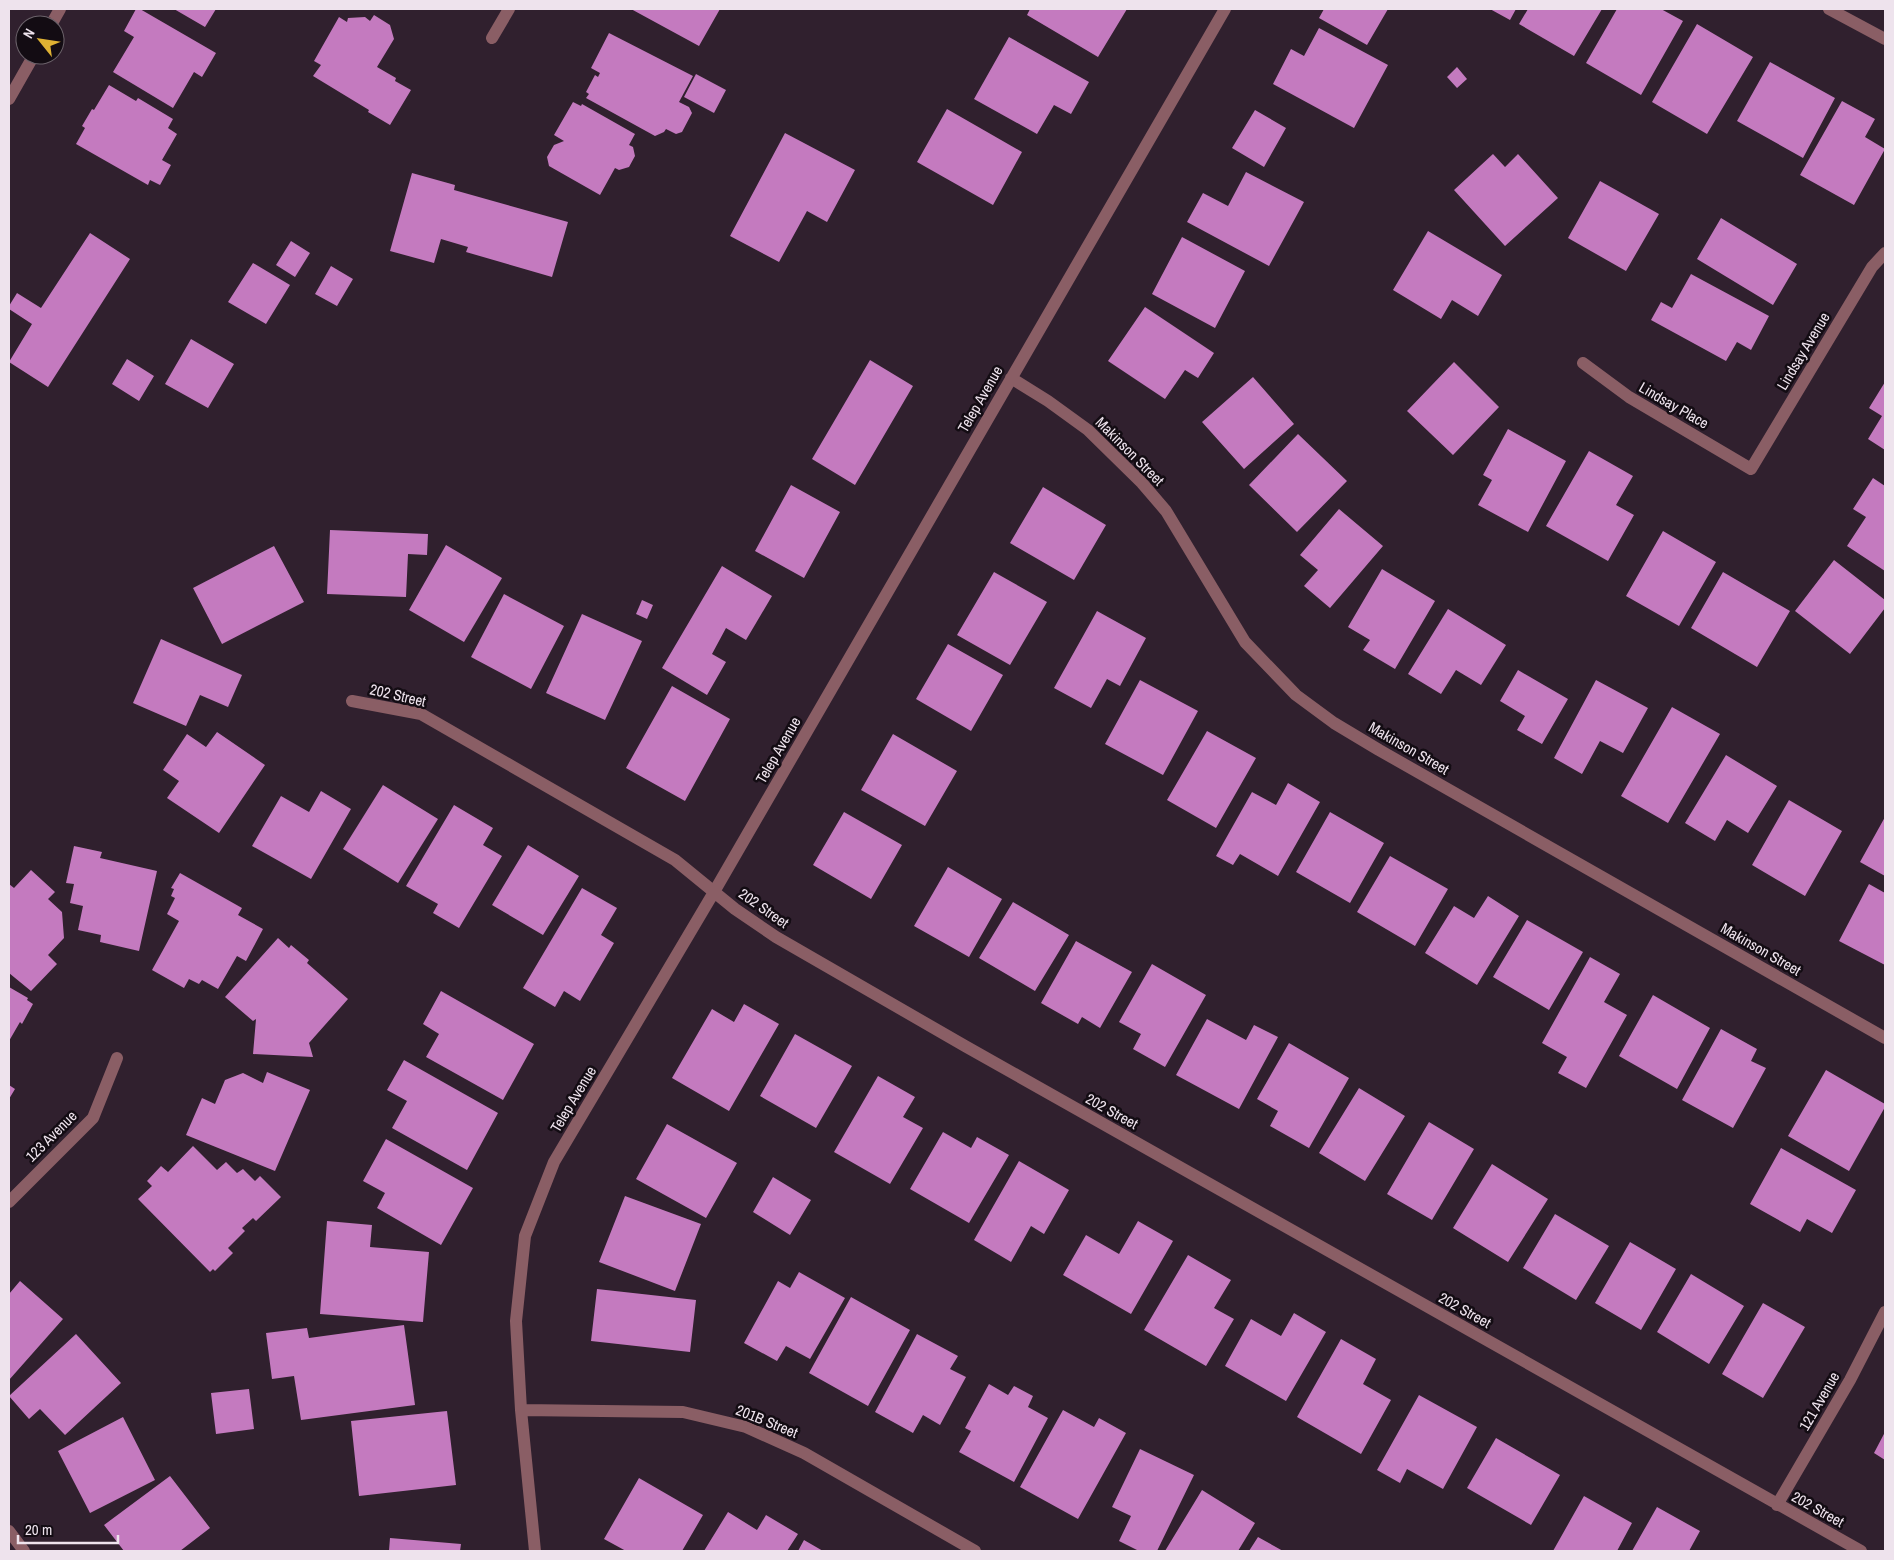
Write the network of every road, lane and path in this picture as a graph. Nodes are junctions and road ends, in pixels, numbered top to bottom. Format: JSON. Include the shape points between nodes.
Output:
{"nodes":[{"id":1,"x":509,"y":9,"type":"edge"},
{"id":2,"x":1225,"y":9,"type":"edge"},
{"id":3,"x":1829,"y":9,"type":"edge"},
{"id":4,"x":492,"y":38,"type":"dead end"},
{"id":5,"x":1885,"y":39,"type":"edge"},
{"id":6,"x":28,"y":65,"type":"edge"},
{"id":7,"x":9,"y":99,"type":"edge"},
{"id":8,"x":1885,"y":253,"type":"edge"},
{"id":9,"x":1583,"y":363,"type":"dead end"},
{"id":10,"x":1011,"y":378,"type":"junction"},
{"id":11,"x":1752,"y":469,"type":"joint"},
{"id":12,"x":352,"y":701,"type":"dead end"},
{"id":13,"x":714,"y":892,"type":"junction"},
{"id":14,"x":1885,"y":1038,"type":"edge"},
{"id":15,"x":116,"y":1058,"type":"dead end"},
{"id":16,"x":9,"y":1202,"type":"edge"},
{"id":17,"x":1885,"y":1312,"type":"edge"},
{"id":18,"x":522,"y":1410,"type":"junction"},
{"id":19,"x":1776,"y":1505,"type":"junction"},
{"id":20,"x":9,"y":1531,"type":"edge"},
{"id":21,"x":24,"y":1551,"type":"edge"},
{"id":22,"x":535,"y":1551,"type":"edge"},
{"id":23,"x":975,"y":1551,"type":"edge"},
{"id":24,"x":1861,"y":1551,"type":"edge"}],
"edges":[{"from":1,"to":4,"type":"street"},
{"from":2,"to":10,"type":"street","name":"Telep Avenue"},
{"from":3,"to":5,"type":"street"},
{"from":6,"to":7,"type":"street"},
{"from":8,"to":11,"type":"street","name":"Lindsay Avenue","via":[[1872,267]]},
{"from":9,"to":11,"type":"street","name":"Lindsay Place","via":[[1629,398]]},
{"from":10,"to":13,"type":"street","name":"Telep Avenue"},
{"from":10,"to":14,"type":"street","name":"Makinson Street","via":[[1088,430],[1142,483],[1166,511],[1245,642],[1296,695],[1379,750]]},
{"from":12,"to":13,"type":"street","name":"202 Street","via":[[421,714],[675,860]]},
{"from":13,"to":18,"type":"street","name":"Telep Avenue","via":[[554,1162],[525,1236],[516,1321]]},
{"from":13,"to":19,"type":"street","name":"202 Street","via":[[749,920],[810,957]]},
{"from":15,"to":16,"type":"street","name":"123 Avenue","via":[[92,1118]]},
{"from":17,"to":19,"type":"street","name":"121 Avenue","via":[[1850,1380]]},
{"from":18,"to":22,"type":"street","name":"Telep Avenue"},
{"from":18,"to":23,"type":"street","name":"201B Street","via":[[683,1412],[746,1427],[804,1453]]},
{"from":19,"to":24,"type":"street","name":"202 Street"},
{"from":20,"to":21,"type":"street"}]}
